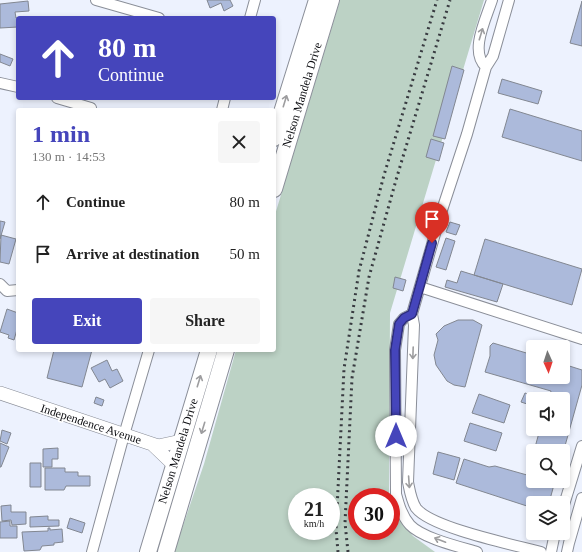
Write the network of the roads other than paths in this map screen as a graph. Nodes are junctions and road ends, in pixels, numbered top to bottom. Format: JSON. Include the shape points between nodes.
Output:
{"nodes":[{"id":1,"x":96,"y":0,"type":"edge"},
{"id":2,"x":255,"y":0,"type":"edge"},
{"id":3,"x":317,"y":0,"type":"edge"},
{"id":4,"x":331,"y":0,"type":"edge"},
{"id":5,"x":492,"y":0,"type":"edge"},
{"id":6,"x":509,"y":0,"type":"edge"},
{"id":7,"x":152,"y":16,"type":"edge"},
{"id":8,"x":251,"y":16,"type":"edge"},
{"id":9,"x":486,"y":67,"type":"junction"},
{"id":10,"x":0,"y":83,"type":"edge"},
{"id":11,"x":16,"y":87,"type":"edge"},
{"id":12,"x":64,"y":100,"type":"edge"},
{"id":13,"x":91,"y":108,"type":"dead end"},
{"id":14,"x":276,"y":132,"type":"edge"},
{"id":15,"x":276,"y":182,"type":"edge"},
{"id":16,"x":0,"y":284,"type":"edge"},
{"id":17,"x":420,"y":288,"type":"junction"},
{"id":18,"x":16,"y":290,"type":"edge"},
{"id":19,"x":412,"y":314,"type":"junction"},
{"id":20,"x":582,"y":339,"type":"edge"},
{"id":21,"x":148,"y":352,"type":"edge"},
{"id":22,"x":208,"y":352,"type":"edge"},
{"id":23,"x":225,"y":352,"type":"edge"},
{"id":24,"x":0,"y":393,"type":"edge"},
{"id":25,"x":124,"y":435,"type":"junction"},
{"id":26,"x":181,"y":441,"type":"junction"},
{"id":27,"x":152,"y":444,"type":"junction"},
{"id":28,"x":582,"y":446,"type":"edge"},
{"id":29,"x":175,"y":466,"type":"junction"},
{"id":30,"x":567,"y":496,"type":"edge"},
{"id":31,"x":582,"y":498,"type":"edge"},
{"id":32,"x":554,"y":540,"type":"edge"},
{"id":33,"x":92,"y":552,"type":"edge"},
{"id":34,"x":148,"y":552,"type":"edge"},
{"id":35,"x":166,"y":552,"type":"edge"},
{"id":36,"x":477,"y":552,"type":"edge"},
{"id":37,"x":541,"y":552,"type":"edge"},
{"id":38,"x":551,"y":552,"type":"edge"},
{"id":39,"x":567,"y":552,"type":"edge"}],
"edges":[{"from":1,"to":7,"type":"street"},
{"from":2,"to":8,"type":"street"},
{"from":14,"to":3,"type":"main road","name":"Nelson Mandela Drive","one_way":true},
{"from":4,"to":15,"type":"main road","name":"Nelson Mandela Drive"},
{"from":9,"to":5,"type":"street","one_way":true,"via":[[478,56],[477,48]]},
{"from":6,"to":9,"type":"street","via":[[493,56]]},
{"from":9,"to":17,"type":"street"},
{"from":10,"to":11,"type":"street"},
{"from":12,"to":13,"type":"street"},
{"from":16,"to":18,"type":"street","via":[[7,290]]},
{"from":17,"to":19,"type":"street"},
{"from":17,"to":20,"type":"street"},
{"from":36,"to":19,"type":"street","one_way":true,"via":[[447,543],[412,526],[400,508],[396,494],[395,350],[399,324]]},
{"from":19,"to":37,"type":"street","one_way":true,"via":[[414,325],[408,482],[411,499],[417,509],[430,519],[456,529]]},
{"from":21,"to":25,"type":"street"},
{"from":26,"to":22,"type":"main road","name":"Nelson Mandela Drive","one_way":true},
{"from":23,"to":35,"type":"main road","name":"Nelson Mandela Drive","one_way":true},
{"from":24,"to":25,"type":"street","name":"Independence Avenue"},
{"from":25,"to":27,"type":"street","name":"Independence Avenue"},
{"from":25,"to":33,"type":"street"},
{"from":26,"to":27,"type":"street","via":[[158,446]]},
{"from":26,"to":29,"type":"main road","name":"Nelson Mandela Drive"},
{"from":27,"to":29,"type":"street","name":"Independence Avenue"},
{"from":28,"to":30,"type":"street"},
{"from":29,"to":34,"type":"main road","name":"Nelson Mandela Drive"},
{"from":31,"to":39,"type":"street"},
{"from":32,"to":38,"type":"street"}]}
